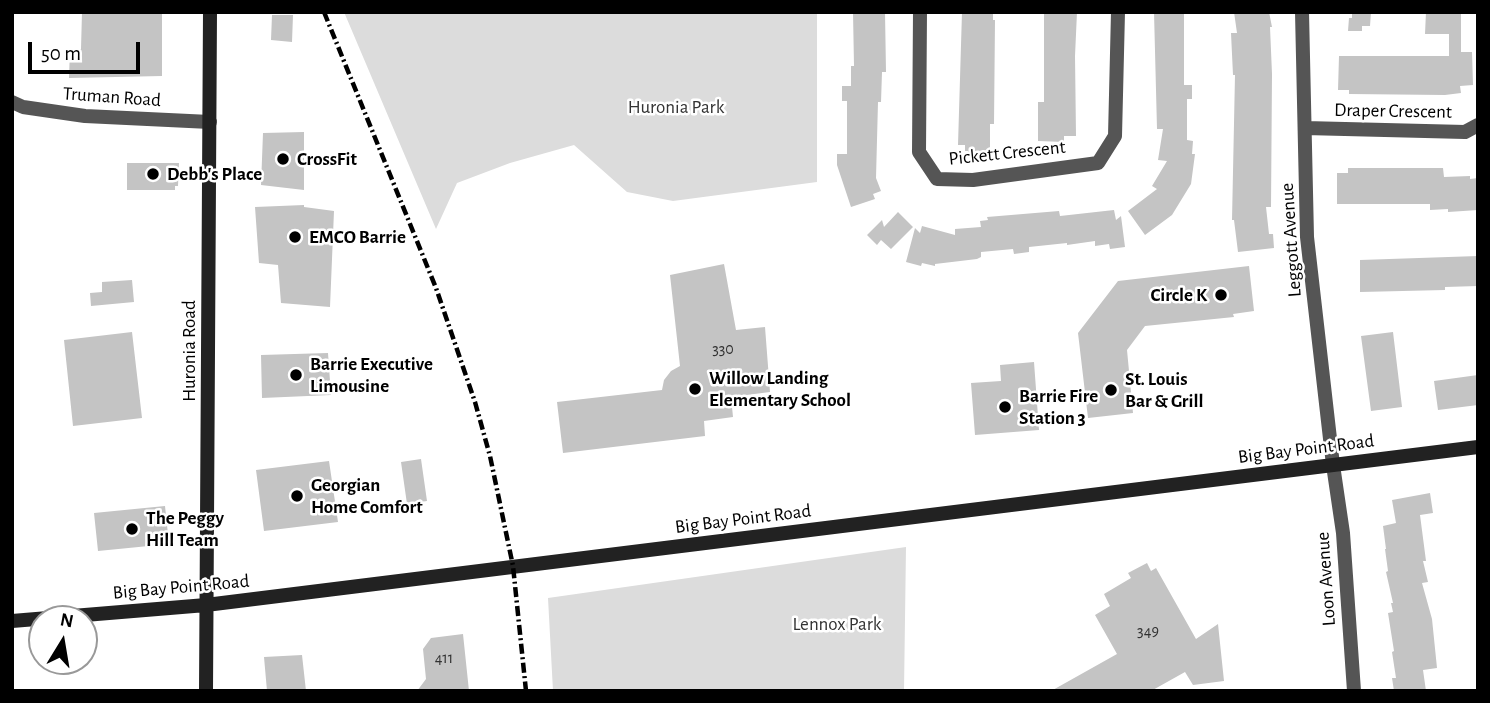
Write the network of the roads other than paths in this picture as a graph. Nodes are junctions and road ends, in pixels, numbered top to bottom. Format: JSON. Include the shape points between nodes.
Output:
{"nodes":[{"id":1,"x":210,"y":12,"type":"edge"},
{"id":2,"x":920,"y":12,"type":"edge"},
{"id":3,"x":1118,"y":12,"type":"edge"},
{"id":4,"x":1302,"y":12,"type":"edge"},
{"id":5,"x":12,"y":102,"type":"edge"},
{"id":6,"x":210,"y":122,"type":"junction"},
{"id":7,"x":1478,"y":125,"type":"edge"},
{"id":8,"x":1305,"y":128,"type":"junction"},
{"id":9,"x":1478,"y":447,"type":"edge"},
{"id":10,"x":1332,"y":465,"type":"junction"},
{"id":11,"x":206,"y":605,"type":"junction"},
{"id":12,"x":12,"y":621,"type":"edge"},
{"id":13,"x":206,"y":691,"type":"edge"},
{"id":14,"x":1354,"y":691,"type":"edge"}],
"edges":[{"from":1,"to":6,"type":"street","name":"Huronia Road"},
{"from":2,"to":3,"type":"street","name":"Pickett Crescent","via":[[919,152],[936,179],[973,180],[1098,163],[1115,136]]},
{"from":4,"to":8,"type":"street","name":"Leggott Avenue"},
{"from":5,"to":6,"type":"street","name":"Truman Road","via":[[85,116]]},
{"from":6,"to":11,"type":"street","name":"Huronia Road"},
{"from":7,"to":8,"type":"street","name":"Draper Crescent","via":[[1465,132]]},
{"from":8,"to":10,"type":"street","name":"Leggott Avenue","via":[[1307,237]]},
{"from":9,"to":10,"type":"street","name":"Big Bay Point Road"},
{"from":10,"to":11,"type":"street","name":"Big Bay Point Road"},
{"from":10,"to":14,"type":"street","name":"Loon Avenue","via":[[1343,533]]},
{"from":11,"to":12,"type":"street","name":"Big Bay Point Road"},
{"from":11,"to":13,"type":"street","name":"Huronia Road"}]}
